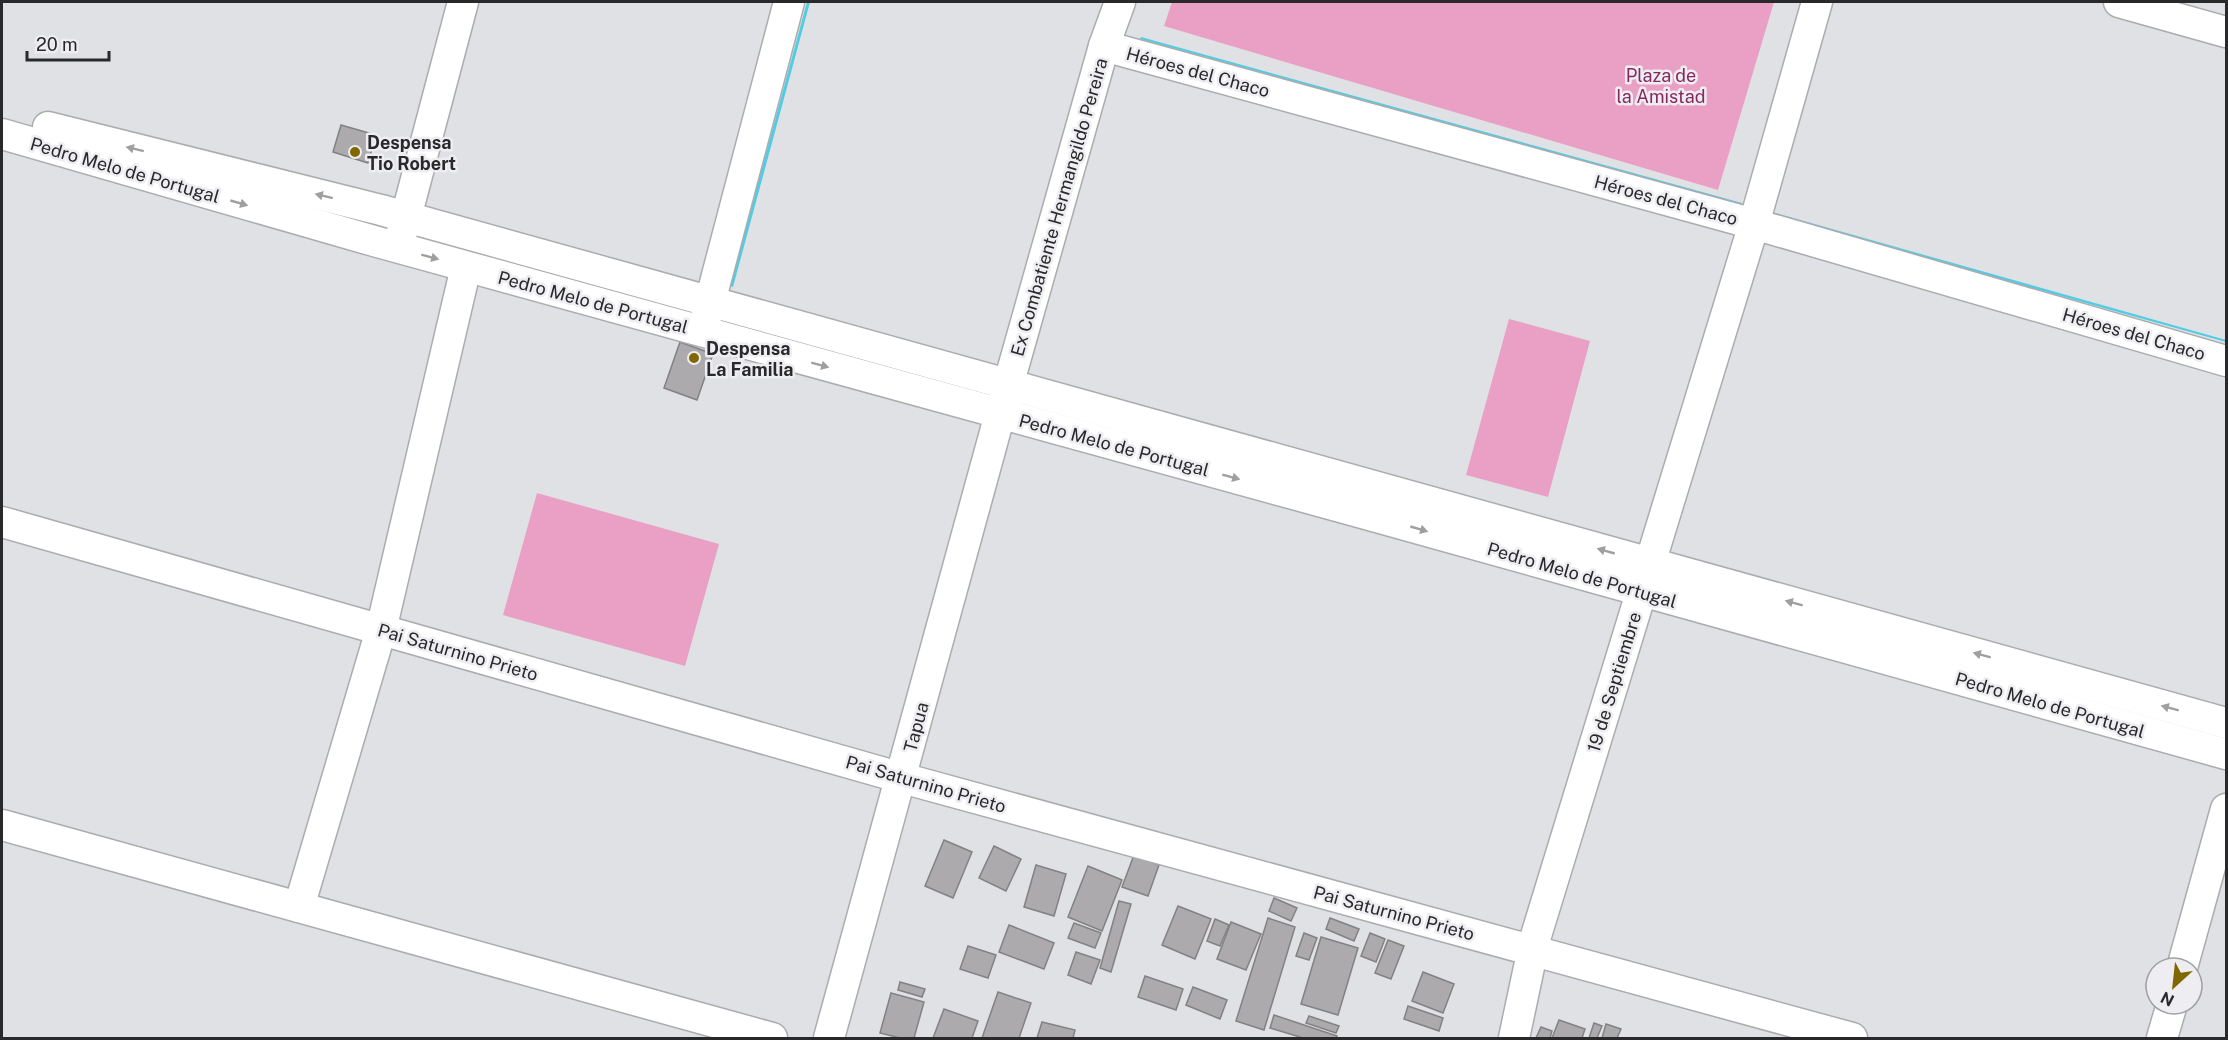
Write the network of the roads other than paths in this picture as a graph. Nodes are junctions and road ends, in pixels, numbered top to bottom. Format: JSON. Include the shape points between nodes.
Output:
{"nodes":[{"id":1,"x":463,"y":2,"type":"edge"},
{"id":2,"x":789,"y":2,"type":"edge"},
{"id":3,"x":1120,"y":2,"type":"edge"},
{"id":4,"x":1817,"y":2,"type":"edge"},
{"id":5,"x":2118,"y":2,"type":"edge"},
{"id":6,"x":2226,"y":32,"type":"edge"},
{"id":7,"x":1104,"y":46,"type":"junction"},
{"id":8,"x":2,"y":116,"type":"edge"},
{"id":9,"x":2,"y":134,"type":"edge"},
{"id":10,"x":406,"y":217,"type":"junction"},
{"id":11,"x":1754,"y":224,"type":"junction"},
{"id":12,"x":398,"y":248,"type":"junction"},
{"id":13,"x":466,"y":267,"type":"junction"},
{"id":14,"x":710,"y":301,"type":"junction"},
{"id":15,"x":702,"y":332,"type":"junction"},
{"id":16,"x":2226,"y":361,"type":"edge"},
{"id":17,"x":1009,"y":385,"type":"junction"},
{"id":18,"x":1000,"y":414,"type":"junction"},
{"id":19,"x":1374,"y":485,"type":"junction"},
{"id":20,"x":1366,"y":514,"type":"junction"},
{"id":21,"x":2,"y":522,"type":"edge"},
{"id":22,"x":1650,"y":564,"type":"junction"},
{"id":23,"x":1641,"y":592,"type":"junction"},
{"id":24,"x":381,"y":630,"type":"junction"},
{"id":25,"x":2226,"y":723,"type":"edge"},
{"id":26,"x":2226,"y":754,"type":"edge"},
{"id":27,"x":902,"y":778,"type":"junction"},
{"id":28,"x":2226,"y":809,"type":"edge"},
{"id":29,"x":2,"y":825,"type":"edge"},
{"id":30,"x":299,"y":907,"type":"junction"},
{"id":31,"x":1533,"y":951,"type":"junction"},
{"id":32,"x":2185,"y":956,"type":"edge"},
{"id":33,"x":2168,"y":1016,"type":"edge"},
{"id":34,"x":772,"y":1038,"type":"edge"},
{"id":35,"x":829,"y":1038,"type":"edge"},
{"id":36,"x":1514,"y":1038,"type":"edge"},
{"id":37,"x":1852,"y":1038,"type":"edge"},
{"id":38,"x":2162,"y":1038,"type":"edge"}],
"edges":[{"from":1,"to":10,"type":"street"},
{"from":2,"to":14,"type":"street"},
{"from":3,"to":7,"type":"street","name":"Ex Combatiente Hermangildo Pereira"},
{"from":4,"to":11,"type":"street","name":"19 de Septiembre"},
{"from":5,"to":6,"type":"street"},
{"from":7,"to":11,"type":"street","name":"Héroes del Chaco"},
{"from":7,"to":17,"type":"street","name":"Ex Combatiente Hermangildo Pereira"},
{"from":10,"to":8,"type":"street","name":"Pedro Melo de Portugal","one_way":true},
{"from":9,"to":12,"type":"street","name":"Pedro Melo de Portugal","one_way":true},
{"from":10,"to":12,"type":"street"},
{"from":10,"to":14,"type":"street","name":"Pedro Melo de Portugal"},
{"from":11,"to":16,"type":"street","name":"Héroes del Chaco"},
{"from":11,"to":22,"type":"street","name":"19 de Septiembre"},
{"from":12,"to":13,"type":"street","name":"Pedro Melo de Portugal","one_way":true},
{"from":13,"to":15,"type":"street","name":"Pedro Melo de Portugal"},
{"from":13,"to":24,"type":"street"},
{"from":14,"to":15,"type":"street"},
{"from":14,"to":17,"type":"street","name":"Pedro Melo de Portugal"},
{"from":15,"to":18,"type":"street","name":"Pedro Melo de Portugal","one_way":true},
{"from":17,"to":18,"type":"street","name":"Ex Combatiente Hermangildo Pereira"},
{"from":17,"to":19,"type":"street","name":"Pedro Melo de Portugal"},
{"from":18,"to":20,"type":"street","name":"Pedro Melo de Portugal","one_way":true},
{"from":18,"to":27,"type":"street","name":"Tapua"},
{"from":19,"to":20,"type":"street"},
{"from":22,"to":19,"type":"street","name":"Pedro Melo de Portugal","one_way":true},
{"from":20,"to":23,"type":"street","name":"Pedro Melo de Portugal","one_way":true},
{"from":21,"to":24,"type":"street","name":"Pai Saturnino Prieto"},
{"from":22,"to":23,"type":"street","name":"19 de Septiembre"},
{"from":25,"to":22,"type":"street","name":"Pedro Melo de Portugal","one_way":true},
{"from":23,"to":26,"type":"street","name":"Pedro Melo de Portugal"},
{"from":23,"to":31,"type":"street","name":"19 de Septiembre"},
{"from":24,"to":27,"type":"street","name":"Pai Saturnino Prieto"},
{"from":24,"to":30,"type":"street"},
{"from":27,"to":31,"type":"street","name":"Pai Saturnino Prieto"},
{"from":27,"to":35,"type":"street","name":"Tapua"},
{"from":28,"to":32,"type":"street"},
{"from":29,"to":30,"type":"street"},
{"from":30,"to":34,"type":"street"},
{"from":31,"to":36,"type":"street","name":"19 de Septiembre"},
{"from":31,"to":37,"type":"street","name":"Pai Saturnino Prieto"},
{"from":33,"to":38,"type":"street"}]}
